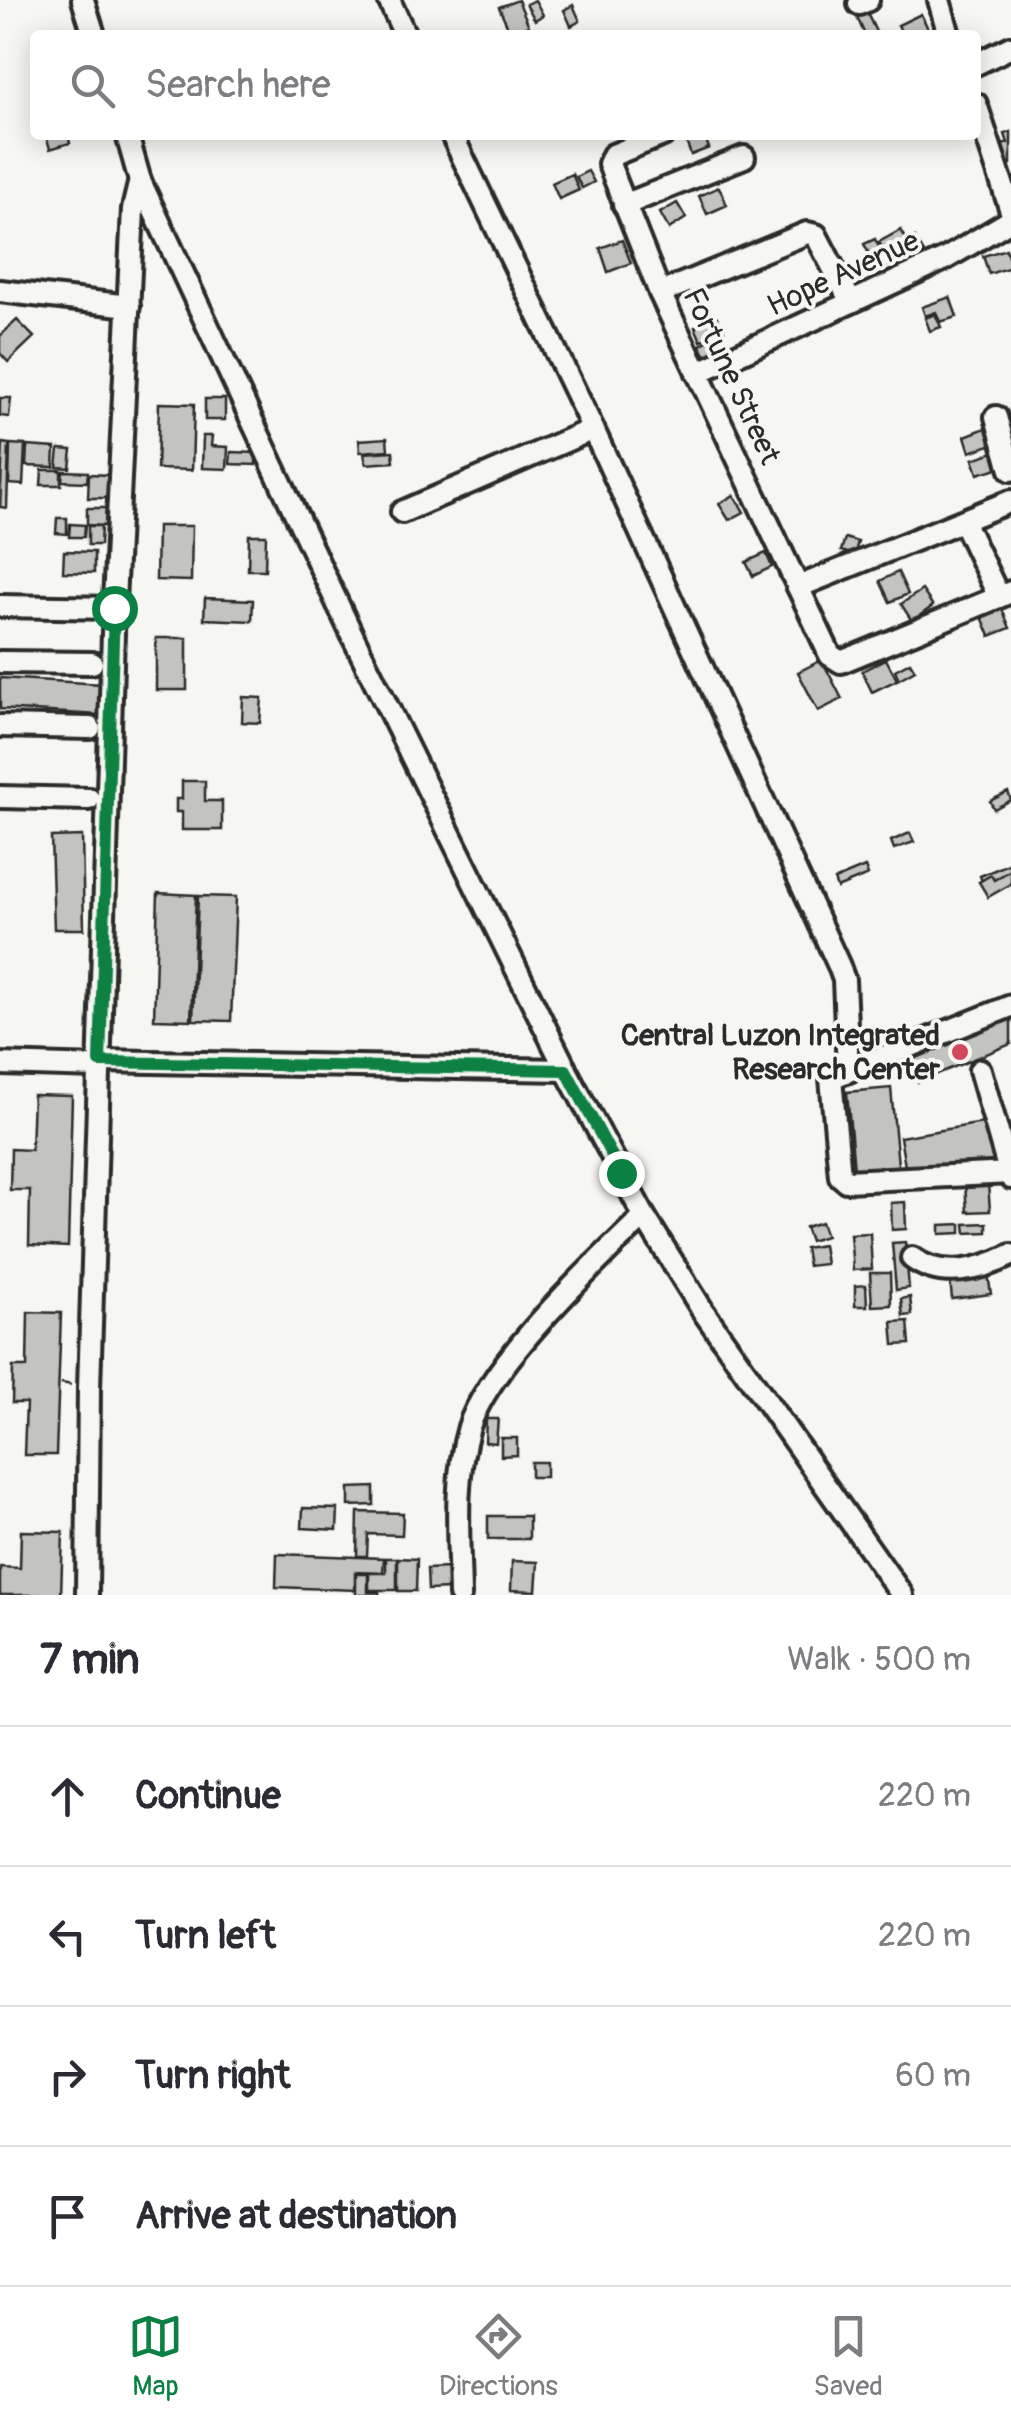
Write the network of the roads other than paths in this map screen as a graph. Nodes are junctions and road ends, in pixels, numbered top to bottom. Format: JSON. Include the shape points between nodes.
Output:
{"nodes":[{"id":1,"x":83,"y":0,"type":"edge"},
{"id":2,"x":389,"y":0,"type":"edge"},
{"id":3,"x":939,"y":0,"type":"edge"},
{"id":4,"x":92,"y":30,"type":"edge"},
{"id":5,"x":403,"y":30,"type":"edge"},
{"id":6,"x":948,"y":30,"type":"edge"},
{"id":7,"x":1011,"y":47,"type":"edge"},
{"id":8,"x":981,"y":62,"type":"edge"},
{"id":9,"x":981,"y":119,"type":"edge"},
{"id":10,"x":128,"y":140,"type":"edge"},
{"id":11,"x":454,"y":140,"type":"edge"},
{"id":12,"x":652,"y":140,"type":"edge"},
{"id":13,"x":744,"y":157,"type":"dead end"},
{"id":14,"x":140,"y":180,"type":"junction"},
{"id":15,"x":624,"y":205,"type":"junction"},
{"id":16,"x":1011,"y":212,"type":"edge"},
{"id":17,"x":1011,"y":220,"type":"edge"},
{"id":18,"x":0,"y":291,"type":"edge"},
{"id":19,"x":660,"y":293,"type":"junction"},
{"id":20,"x":851,"y":302,"type":"junction"},
{"id":21,"x":130,"y":306,"type":"junction"},
{"id":22,"x":697,"y":373,"type":"junction"},
{"id":23,"x":996,"y":416,"type":"dead end"},
{"id":24,"x":592,"y":430,"type":"junction"},
{"id":25,"x":1011,"y":470,"type":"edge"},
{"id":26,"x":1011,"y":501,"type":"edge"},
{"id":27,"x":402,"y":512,"type":"dead end"},
{"id":28,"x":963,"y":521,"type":"junction"},
{"id":29,"x":798,"y":587,"type":"junction"},
{"id":30,"x":1005,"y":595,"type":"edge"},
{"id":31,"x":0,"y":606,"type":"edge"},
{"id":32,"x":114,"y":608,"type":"junction"},
{"id":33,"x":0,"y":662,"type":"edge"},
{"id":34,"x":92,"y":663,"type":"dead end"},
{"id":35,"x":0,"y":726,"type":"edge"},
{"id":36,"x":90,"y":728,"type":"dead end"},
{"id":37,"x":0,"y":797,"type":"edge"},
{"id":38,"x":89,"y":799,"type":"dead end"},
{"id":39,"x":1011,"y":1006,"type":"edge"},
{"id":40,"x":0,"y":1064,"type":"edge"},
{"id":41,"x":99,"y":1064,"type":"junction"},
{"id":42,"x":566,"y":1070,"type":"junction"},
{"id":43,"x":980,"y":1070,"type":"dead end"},
{"id":44,"x":848,"y":1071,"type":"junction"},
{"id":45,"x":1010,"y":1175,"type":"edge"},
{"id":46,"x":644,"y":1216,"type":"junction"},
{"id":47,"x":1011,"y":1254,"type":"edge"},
{"id":48,"x":912,"y":1258,"type":"dead end"},
{"id":49,"x":87,"y":1595,"type":"edge"},
{"id":50,"x":460,"y":1595,"type":"edge"},
{"id":51,"x":902,"y":1595,"type":"edge"}],
"edges":[{"from":1,"to":4,"type":"street"},
{"from":2,"to":5,"type":"street"},
{"from":3,"to":6,"type":"street"},
{"from":7,"to":8,"type":"street"},
{"from":9,"to":16,"type":"street"},
{"from":10,"to":14,"type":"street"},
{"from":11,"to":24,"type":"street"},
{"from":12,"to":15,"type":"street","name":"Fortune Street","via":[[610,159]]},
{"from":13,"to":15,"type":"street"},
{"from":14,"to":21,"type":"street","via":[[132,209]]},
{"from":14,"to":42,"type":"street","via":[[355,641]]},
{"from":15,"to":19,"type":"street","name":"Fortune Street"},
{"from":17,"to":20,"type":"street","name":"Hope Avenue"},
{"from":18,"to":21,"type":"street"},
{"from":19,"to":20,"type":"street","via":[[807,233],[816,235]]},
{"from":19,"to":22,"type":"street","name":"Fortune Street"},
{"from":20,"to":22,"type":"street","name":"Hope Avenue"},
{"from":21,"to":32,"type":"street"},
{"from":22,"to":29,"type":"street","name":"Fortune Street"},
{"from":23,"to":25,"type":"street"},
{"from":24,"to":27,"type":"street"},
{"from":24,"to":44,"type":"street","via":[[844,980]]},
{"from":26,"to":28,"type":"street"},
{"from":28,"to":29,"type":"street"},
{"from":28,"to":30,"type":"street"},
{"from":29,"to":30,"type":"street","name":"Fortune Street","via":[[830,656],[840,662]]},
{"from":31,"to":32,"type":"street"},
{"from":32,"to":41,"type":"street"},
{"from":33,"to":34,"type":"street"},
{"from":35,"to":36,"type":"street"},
{"from":37,"to":38,"type":"street"},
{"from":39,"to":44,"type":"street"},
{"from":40,"to":41,"type":"street"},
{"from":41,"to":42,"type":"street"},
{"from":41,"to":49,"type":"street"},
{"from":42,"to":46,"type":"street"},
{"from":43,"to":45,"type":"street"},
{"from":44,"to":45,"type":"street","via":[[832,1078],[842,1179]]},
{"from":46,"to":50,"type":"street","via":[[522,1344],[470,1425],[460,1470]]},
{"from":46,"to":51,"type":"street"},
{"from":47,"to":48,"type":"street","via":[[946,1272]]}]}
